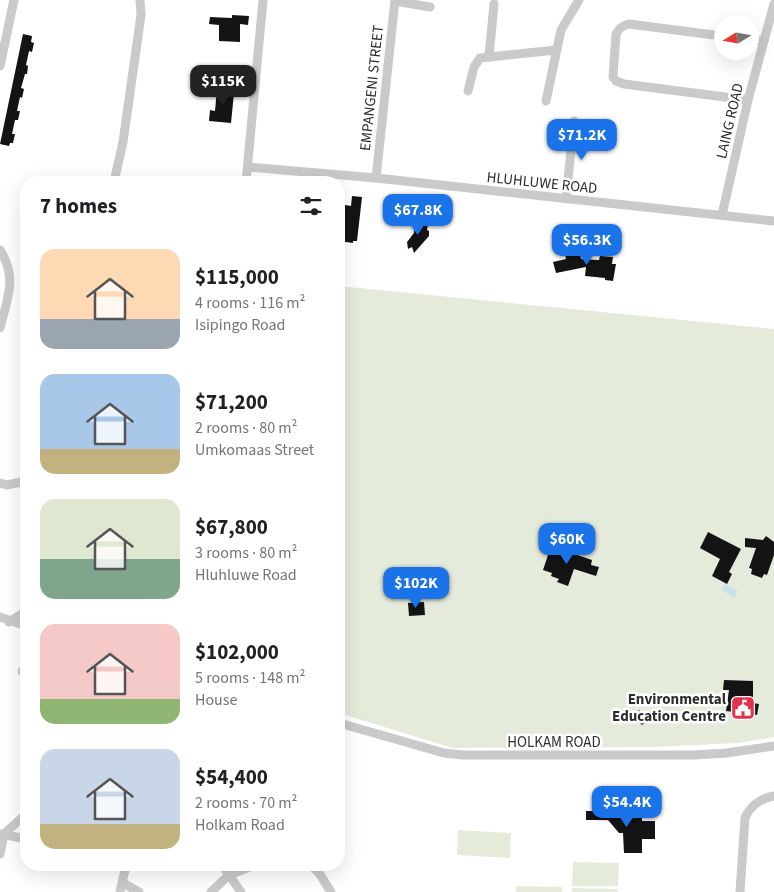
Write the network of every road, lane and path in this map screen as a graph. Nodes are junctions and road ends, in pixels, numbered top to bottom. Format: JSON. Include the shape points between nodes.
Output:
{"nodes":[{"id":1,"x":14,"y":0,"type":"edge"},
{"id":2,"x":140,"y":0,"type":"edge"},
{"id":3,"x":263,"y":0,"type":"edge"},
{"id":4,"x":395,"y":0,"type":"edge"},
{"id":5,"x":580,"y":0,"type":"edge"},
{"id":6,"x":494,"y":4,"type":"dead end"},
{"id":7,"x":774,"y":4,"type":"edge"},
{"id":8,"x":430,"y":7,"type":"dead end"},
{"id":9,"x":714,"y":35,"type":"edge"},
{"id":10,"x":759,"y":41,"type":"edge"},
{"id":11,"x":764,"y":41,"type":"junction"},
{"id":12,"x":556,"y":50,"type":"junction"},
{"id":13,"x":489,"y":57,"type":"junction"},
{"id":14,"x":0,"y":66,"type":"edge"},
{"id":15,"x":468,"y":92,"type":"dead end"},
{"id":16,"x":546,"y":100,"type":"dead end"},
{"id":17,"x":748,"y":100,"type":"junction"},
{"id":18,"x":574,"y":121,"type":"dead end"},
{"id":19,"x":248,"y":167,"type":"junction"},
{"id":20,"x":115,"y":176,"type":"edge"},
{"id":21,"x":247,"y":176,"type":"edge"},
{"id":22,"x":376,"y":178,"type":"junction"},
{"id":23,"x":566,"y":199,"type":"junction"},
{"id":24,"x":722,"y":215,"type":"junction"},
{"id":25,"x":774,"y":221,"type":"edge"},
{"id":26,"x":0,"y":250,"type":"edge"},
{"id":27,"x":0,"y":328,"type":"edge"},
{"id":28,"x":20,"y":482,"type":"edge"},
{"id":29,"x":0,"y":483,"type":"edge"},
{"id":30,"x":20,"y":616,"type":"edge"},
{"id":31,"x":0,"y":617,"type":"edge"},
{"id":32,"x":9,"y":622,"type":"junction"},
{"id":33,"x":20,"y":625,"type":"edge"},
{"id":34,"x":20,"y":630,"type":"edge"},
{"id":35,"x":345,"y":725,"type":"edge"},
{"id":36,"x":774,"y":746,"type":"edge"},
{"id":37,"x":774,"y":796,"type":"edge"},
{"id":38,"x":20,"y":819,"type":"edge"},
{"id":39,"x":2,"y":834,"type":"edge"},
{"id":40,"x":20,"y":838,"type":"edge"},
{"id":41,"x":0,"y":854,"type":"edge"},
{"id":42,"x":125,"y":871,"type":"edge"},
{"id":43,"x":226,"y":871,"type":"edge"},
{"id":44,"x":239,"y":871,"type":"edge"},
{"id":45,"x":318,"y":871,"type":"edge"},
{"id":46,"x":228,"y":875,"type":"junction"},
{"id":47,"x":122,"y":887,"type":"edge"},
{"id":48,"x":139,"y":892,"type":"edge"},
{"id":49,"x":211,"y":892,"type":"edge"},
{"id":50,"x":241,"y":892,"type":"edge"},
{"id":51,"x":331,"y":892,"type":"edge"},
{"id":52,"x":740,"y":892,"type":"edge"}],
"edges":[{"from":1,"to":14,"type":"street"},
{"from":2,"to":20,"type":"street","via":[[140,24]]},
{"from":3,"to":19,"type":"street"},
{"from":4,"to":8,"type":"street"},
{"from":4,"to":22,"type":"street","name":"EMPANGENI STREET"},
{"from":5,"to":12,"type":"street","via":[[565,21]]},
{"from":6,"to":13,"type":"street"},
{"from":7,"to":11,"type":"street","name":"LAING ROAD"},
{"from":9,"to":17,"type":"street","via":[[624,25],[616,34],[613,77],[624,84]]},
{"from":10,"to":11,"type":"street"},
{"from":11,"to":17,"type":"street","name":"LAING ROAD"},
{"from":12,"to":13,"type":"street"},
{"from":12,"to":16,"type":"street"},
{"from":13,"to":15,"type":"street","via":[[477,61]]},
{"from":17,"to":24,"type":"street","name":"LAING ROAD"},
{"from":18,"to":23,"type":"street"},
{"from":19,"to":21,"type":"street"},
{"from":19,"to":22,"type":"street","name":"HLUHLUWE ROAD"},
{"from":22,"to":23,"type":"street","name":"HLUHLUWE ROAD"},
{"from":23,"to":24,"type":"street","name":"HLUHLUWE ROAD"},
{"from":24,"to":25,"type":"street","name":"HLUHLUWE ROAD"},
{"from":26,"to":27,"type":"street","via":[[10,272]]},
{"from":28,"to":29,"type":"street"},
{"from":30,"to":32,"type":"street"},
{"from":31,"to":32,"type":"street"},
{"from":32,"to":33,"type":"street"},
{"from":32,"to":34,"type":"street"},
{"from":35,"to":36,"type":"street","name":"HOLKAM ROAD","via":[[429,749],[463,755],[694,756]]},
{"from":37,"to":52,"type":"street","via":[[758,802],[745,818]]},
{"from":38,"to":39,"type":"street"},
{"from":39,"to":40,"type":"street"},
{"from":39,"to":41,"type":"street"},
{"from":42,"to":47,"type":"street"},
{"from":43,"to":46,"type":"street"},
{"from":44,"to":46,"type":"street"},
{"from":45,"to":51,"type":"street"},
{"from":46,"to":49,"type":"street"},
{"from":46,"to":50,"type":"street"},
{"from":47,"to":48,"type":"street"}]}
